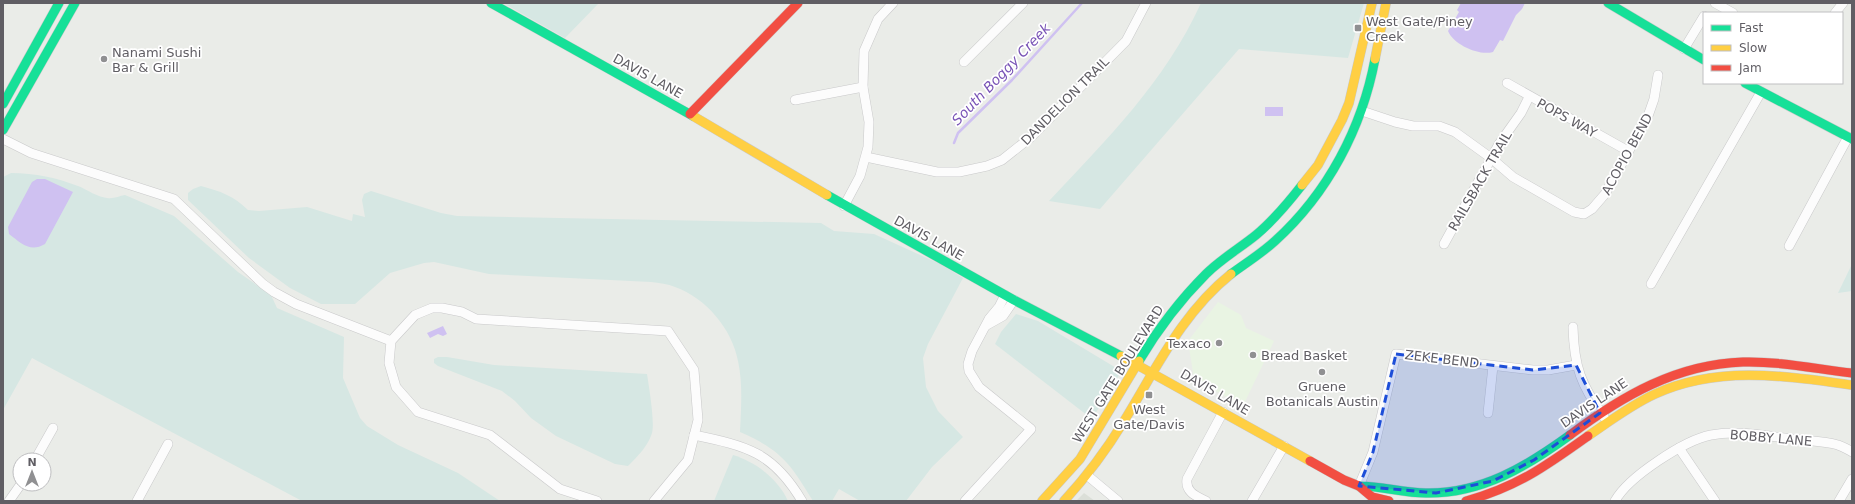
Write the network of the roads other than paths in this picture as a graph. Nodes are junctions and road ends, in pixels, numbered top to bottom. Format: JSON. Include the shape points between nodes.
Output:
{"nodes":[{"id":1,"x":59,"y":3,"type":"edge"},
{"id":2,"x":75,"y":3,"type":"edge"},
{"id":3,"x":491,"y":3,"type":"edge"},
{"id":4,"x":798,"y":3,"type":"edge"},
{"id":5,"x":893,"y":3,"type":"edge"},
{"id":6,"x":1023,"y":3,"type":"edge"},
{"id":7,"x":1146,"y":3,"type":"edge"},
{"id":8,"x":1372,"y":3,"type":"edge"},
{"id":9,"x":1386,"y":3,"type":"edge"},
{"id":10,"x":1608,"y":3,"type":"edge"},
{"id":11,"x":1714,"y":3,"type":"edge"},
{"id":12,"x":1843,"y":3,"type":"edge"},
{"id":13,"x":1707,"y":12,"type":"edge"},
{"id":14,"x":1731,"y":12,"type":"edge"},
{"id":15,"x":1836,"y":12,"type":"edge"},
{"id":16,"x":1703,"y":18,"type":"edge"},
{"id":17,"x":1362,"y":46,"type":"junction"},
{"id":18,"x":1684,"y":49,"type":"junction"},
{"id":19,"x":32,"y":52,"type":"junction"},
{"id":20,"x":43,"y":59,"type":"junction"},
{"id":21,"x":1703,"y":59,"type":"edge"},
{"id":22,"x":964,"y":62,"type":"dead end"},
{"id":23,"x":1658,"y":75,"type":"dead end"},
{"id":24,"x":1507,"y":84,"type":"dead end"},
{"id":25,"x":1747,"y":84,"type":"edge"},
{"id":26,"x":863,"y":87,"type":"junction"},
{"id":27,"x":1761,"y":92,"type":"junction"},
{"id":28,"x":1529,"y":97,"type":"junction"},
{"id":29,"x":795,"y":100,"type":"dead end"},
{"id":30,"x":3,"y":104,"type":"edge"},
{"id":31,"x":1347,"y":108,"type":"junction"},
{"id":32,"x":1362,"y":111,"type":"junction"},
{"id":33,"x":690,"y":114,"type":"junction"},
{"id":34,"x":3,"y":130,"type":"edge"},
{"id":35,"x":3,"y":138,"type":"edge"},
{"id":36,"x":1850,"y":138,"type":"edge"},
{"id":37,"x":1628,"y":151,"type":"junction"},
{"id":38,"x":866,"y":157,"type":"junction"},
{"id":39,"x":1491,"y":158,"type":"junction"},
{"id":40,"x":1336,"y":165,"type":"junction"},
{"id":41,"x":844,"y":206,"type":"junction"},
{"id":42,"x":1444,"y":244,"type":"dead end"},
{"id":43,"x":1789,"y":246,"type":"dead end"},
{"id":44,"x":1651,"y":284,"type":"dead end"},
{"id":45,"x":1005,"y":295,"type":"junction"},
{"id":46,"x":1014,"y":300,"type":"junction"},
{"id":47,"x":987,"y":325,"type":"junction"},
{"id":48,"x":1573,"y":327,"type":"dead end"},
{"id":49,"x":391,"y":340,"type":"junction"},
{"id":50,"x":1137,"y":364,"type":"junction"},
{"id":51,"x":1576,"y":365,"type":"junction"},
{"id":52,"x":1493,"y":366,"type":"junction"},
{"id":53,"x":1153,"y":372,"type":"junction"},
{"id":54,"x":1852,"y":373,"type":"edge"},
{"id":55,"x":1852,"y":384,"type":"edge"},
{"id":56,"x":1223,"y":412,"type":"junction"},
{"id":57,"x":1488,"y":413,"type":"dead end"},
{"id":58,"x":1600,"y":413,"type":"junction"},
{"id":59,"x":1608,"y":423,"type":"junction"},
{"id":60,"x":53,"y":428,"type":"dead end"},
{"id":61,"x":694,"y":435,"type":"junction"},
{"id":62,"x":168,"y":444,"type":"dead end"},
{"id":63,"x":1284,"y":446,"type":"junction"},
{"id":64,"x":1679,"y":448,"type":"junction"},
{"id":65,"x":40,"y":452,"type":"edge"},
{"id":66,"x":1852,"y":452,"type":"edge"},
{"id":67,"x":1088,"y":476,"type":"junction"},
{"id":68,"x":1852,"y":478,"type":"edge"},
{"id":69,"x":1360,"y":486,"type":"junction"},
{"id":70,"x":1471,"y":488,"type":"junction"},
{"id":71,"x":15,"y":492,"type":"edge"},
{"id":72,"x":1471,"y":500,"type":"edge"},
{"id":73,"x":9,"y":501,"type":"edge"},
{"id":74,"x":137,"y":501,"type":"edge"},
{"id":75,"x":597,"y":501,"type":"edge"},
{"id":76,"x":654,"y":501,"type":"edge"},
{"id":77,"x":802,"y":501,"type":"edge"},
{"id":78,"x":965,"y":501,"type":"edge"},
{"id":79,"x":1042,"y":501,"type":"edge"},
{"id":80,"x":1064,"y":501,"type":"edge"},
{"id":81,"x":1118,"y":501,"type":"edge"},
{"id":82,"x":1206,"y":501,"type":"edge"},
{"id":83,"x":1252,"y":501,"type":"edge"},
{"id":84,"x":1390,"y":501,"type":"edge"},
{"id":85,"x":1616,"y":501,"type":"edge"},
{"id":86,"x":1714,"y":501,"type":"edge"},
{"id":87,"x":1839,"y":501,"type":"edge"}],
"edges":[{"from":1,"to":19,"type":"street"},
{"from":2,"to":20,"type":"street"},
{"from":3,"to":33,"type":"street","name":"DAVIS LANE"},
{"from":4,"to":33,"type":"street"},
{"from":5,"to":26,"type":"street","via":[[878,19],[870,34],[864,51]]},
{"from":6,"to":22,"type":"street"},
{"from":7,"to":38,"type":"street","name":"DANDELION TRAIL","via":[[1126,41],[1031,137],[1002,160],[972,170],[937,172]]},
{"from":8,"to":17,"type":"street","name":"WEST GATE BOULEVARD"},
{"from":9,"to":32,"type":"street","via":[[1371,80]]},
{"from":10,"to":18,"type":"street"},
{"from":11,"to":13,"type":"street"},
{"from":11,"to":14,"type":"street"},
{"from":12,"to":15,"type":"street"},
{"from":16,"to":18,"type":"street"},
{"from":17,"to":31,"type":"street","name":"WEST GATE BOULEVARD"},
{"from":17,"to":32,"type":"street","via":[[1365,61],[1357,104]]},
{"from":18,"to":21,"type":"street"},
{"from":19,"to":20,"type":"street"},
{"from":19,"to":30,"type":"street"},
{"from":20,"to":34,"type":"street"},
{"from":23,"to":37,"type":"street","name":"ACOPIO BEND","via":[[1653,107]]},
{"from":24,"to":28,"type":"street","name":"POPS WAY"},
{"from":25,"to":27,"type":"street"},
{"from":26,"to":29,"type":"street"},
{"from":26,"to":38,"type":"street","via":[[868,122]]},
{"from":27,"to":36,"type":"street"},
{"from":27,"to":44,"type":"street"},
{"from":28,"to":37,"type":"street","name":"POPS WAY"},
{"from":28,"to":39,"type":"street","name":"RAILSBACK TRAIL"},
{"from":31,"to":40,"type":"street","via":[[1350,111],[1350,118]]},
{"from":31,"to":50,"type":"street","name":"WEST GATE BOULEVARD","via":[[1318,165],[1279,214],[1207,273],[1180,301],[1159,328]]},
{"from":32,"to":39,"type":"street","name":"ACOPIO BEND","via":[[1409,126],[1447,128],[1464,137]]},
{"from":32,"to":40,"type":"street"},
{"from":33,"to":41,"type":"street","name":"DAVIS LANE"},
{"from":35,"to":49,"type":"street","via":[[32,153],[174,199],[274,292],[296,304]]},
{"from":36,"to":43,"type":"street"},
{"from":37,"to":39,"type":"street","name":"ACOPIO BEND","via":[[1605,194],[1584,214],[1574,212],[1513,177]]},
{"from":38,"to":41,"type":"street","via":[[860,176]]},
{"from":39,"to":42,"type":"street","name":"RAILSBACK TRAIL"},
{"from":40,"to":53,"type":"street","via":[[1302,213],[1275,241],[1217,286],[1200,304],[1175,336]]},
{"from":41,"to":45,"type":"street","name":"DAVIS LANE"},
{"from":45,"to":46,"type":"street","name":"DAVIS LANE"},
{"from":45,"to":47,"type":"street"},
{"from":46,"to":47,"type":"street","via":[[1002,316]]},
{"from":46,"to":50,"type":"street","name":"DAVIS LANE"},
{"from":47,"to":78,"type":"street","via":[[971,354],[968,364],[970,375],[979,387],[1031,429]]},
{"from":48,"to":51,"type":"street"},
{"from":49,"to":61,"type":"street","via":[[415,314],[432,308],[462,312],[476,319],[668,331],[694,370],[698,420]]},
{"from":49,"to":75,"type":"street","via":[[389,363],[396,387],[418,412],[490,435],[560,489]]},
{"from":50,"to":53,"type":"street","name":"DAVIS LANE"},
{"from":50,"to":79,"type":"street","name":"WEST GATE BOULEVARD","via":[[1080,459]]},
{"from":51,"to":52,"type":"street","name":"ZEKE BEND","via":[[1548,370]]},
{"from":51,"to":58,"type":"street","via":[[1586,390]]},
{"from":52,"to":57,"type":"street"},
{"from":52,"to":69,"type":"street","name":"ZEKE BEND","via":[[1396,354],[1373,452]]},
{"from":53,"to":56,"type":"street","name":"DAVIS LANE"},
{"from":53,"to":67,"type":"street"},
{"from":54,"to":58,"type":"street","name":"DAVIS LANE","via":[[1768,363],[1721,363],[1677,373],[1649,383]]},
{"from":55,"to":59,"type":"street","name":"DAVIS LANE","via":[[1768,375],[1722,375],[1696,380],[1655,394]]},
{"from":56,"to":63,"type":"street","name":"DAVIS LANE"},
{"from":56,"to":82,"type":"street","via":[[1187,479],[1189,491]]},
{"from":58,"to":59,"type":"street"},
{"from":58,"to":70,"type":"street","name":"DAVIS LANE","via":[[1514,472]]},
{"from":59,"to":72,"type":"street","name":"DAVIS LANE","via":[[1518,483]]},
{"from":60,"to":65,"type":"street"},
{"from":61,"to":76,"type":"street","via":[[688,460]]},
{"from":61,"to":77,"type":"street","via":[[745,447],[767,459],[789,480]]},
{"from":62,"to":74,"type":"street"},
{"from":63,"to":69,"type":"street","name":"DAVIS LANE","via":[[1344,480]]},
{"from":63,"to":83,"type":"street"},
{"from":64,"to":66,"type":"street","name":"BOBBY LANE","via":[[1710,435],[1736,433],[1823,442],[1838,445]]},
{"from":64,"to":85,"type":"street","name":"BOBBY LANE","via":[[1638,476]]},
{"from":64,"to":86,"type":"street"},
{"from":67,"to":80,"type":"street"},
{"from":67,"to":81,"type":"street"},
{"from":68,"to":87,"type":"street"},
{"from":69,"to":70,"type":"street","name":"DAVIS LANE","via":[[1417,493]]},
{"from":69,"to":84,"type":"street","name":"DAVIS LANE","via":[[1372,497]]},
{"from":70,"to":72,"type":"street"},
{"from":71,"to":73,"type":"street"}]}
